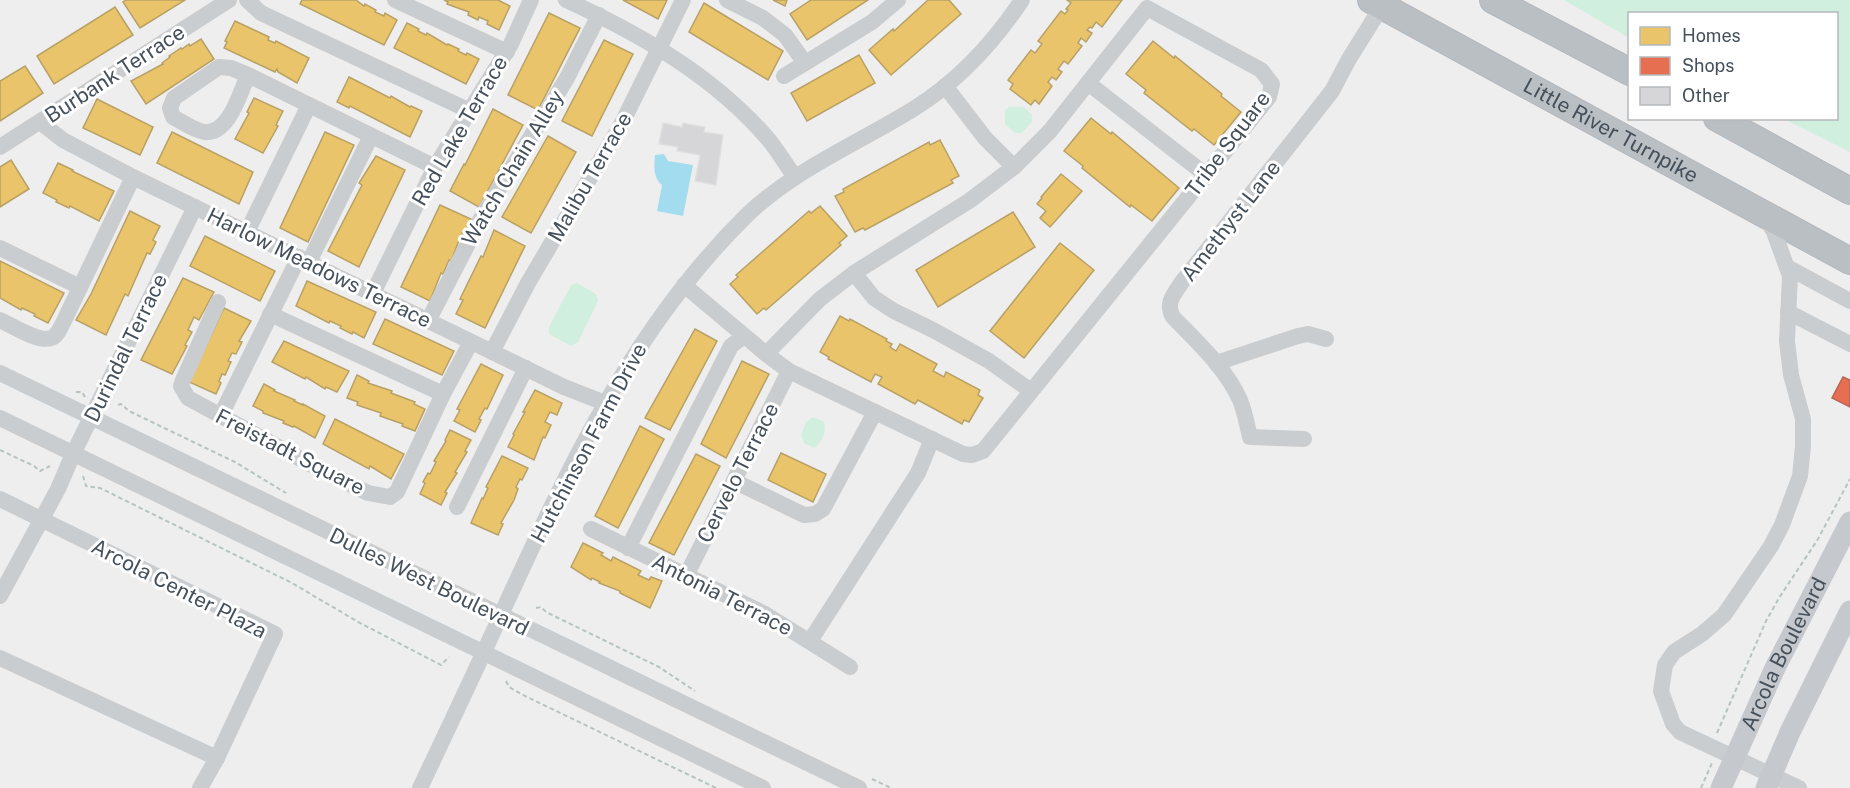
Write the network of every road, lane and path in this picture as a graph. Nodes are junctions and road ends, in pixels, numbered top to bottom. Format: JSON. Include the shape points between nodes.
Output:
{"nodes":[{"id":1,"x":229,"y":0,"type":"edge"},
{"id":2,"x":247,"y":0,"type":"edge"},
{"id":3,"x":395,"y":0,"type":"edge"},
{"id":4,"x":531,"y":0,"type":"edge"},
{"id":5,"x":566,"y":0,"type":"edge"},
{"id":6,"x":683,"y":0,"type":"edge"},
{"id":7,"x":727,"y":0,"type":"edge"},
{"id":8,"x":898,"y":0,"type":"edge"},
{"id":9,"x":1022,"y":0,"type":"edge"},
{"id":10,"x":1493,"y":0,"type":"edge"},
{"id":11,"x":1376,"y":3,"type":"edge"},
{"id":12,"x":599,"y":15,"type":"junction"},
{"id":13,"x":660,"y":48,"type":"junction"},
{"id":14,"x":507,"y":52,"type":"junction"},
{"id":15,"x":804,"y":63,"type":"junction"},
{"id":16,"x":1628,"y":71,"type":"edge"},
{"id":17,"x":248,"y":75,"type":"junction"},
{"id":18,"x":784,"y":76,"type":"dead end"},
{"id":19,"x":1088,"y":83,"type":"junction"},
{"id":20,"x":945,"y":86,"type":"junction"},
{"id":21,"x":309,"y":105,"type":"junction"},
{"id":22,"x":470,"y":111,"type":"junction"},
{"id":23,"x":1721,"y":120,"type":"edge"},
{"id":24,"x":40,"y":122,"type":"junction"},
{"id":25,"x":371,"y":136,"type":"junction"},
{"id":26,"x":0,"y":147,"type":"edge"},
{"id":27,"x":435,"y":167,"type":"junction"},
{"id":28,"x":1014,"y":167,"type":"junction"},
{"id":29,"x":1206,"y":175,"type":"junction"},
{"id":30,"x":133,"y":177,"type":"junction"},
{"id":31,"x":795,"y":177,"type":"junction"},
{"id":32,"x":1850,"y":191,"type":"edge"},
{"id":33,"x":195,"y":207,"type":"junction"},
{"id":34,"x":1761,"y":212,"type":"junction"},
{"id":35,"x":248,"y":232,"type":"junction"},
{"id":36,"x":0,"y":248,"type":"edge"},
{"id":37,"x":304,"y":260,"type":"junction"},
{"id":38,"x":1850,"y":261,"type":"edge"},
{"id":39,"x":1788,"y":268,"type":"junction"},
{"id":40,"x":854,"y":273,"type":"junction"},
{"id":41,"x":684,"y":285,"type":"junction"},
{"id":42,"x":80,"y":287,"type":"junction"},
{"id":43,"x":373,"y":293,"type":"junction"},
{"id":44,"x":1850,"y":301,"type":"edge"},
{"id":45,"x":218,"y":302,"type":"dead end"},
{"id":46,"x":1788,"y":312,"type":"junction"},
{"id":47,"x":270,"y":314,"type":"junction"},
{"id":48,"x":0,"y":320,"type":"edge"},
{"id":49,"x":428,"y":321,"type":"junction"},
{"id":50,"x":744,"y":336,"type":"junction"},
{"id":51,"x":1326,"y":339,"type":"dead end"},
{"id":52,"x":471,"y":342,"type":"junction"},
{"id":53,"x":1850,"y":344,"type":"edge"},
{"id":54,"x":492,"y":352,"type":"junction"},
{"id":55,"x":766,"y":354,"type":"junction"},
{"id":56,"x":1216,"y":363,"type":"junction"},
{"id":57,"x":526,"y":368,"type":"junction"},
{"id":58,"x":789,"y":371,"type":"junction"},
{"id":59,"x":0,"y":373,"type":"edge"},
{"id":60,"x":1031,"y":391,"type":"junction"},
{"id":61,"x":443,"y":394,"type":"junction"},
{"id":62,"x":605,"y":403,"type":"junction"},
{"id":63,"x":118,"y":405,"type":"dead end"},
{"id":64,"x":875,"y":412,"type":"junction"},
{"id":65,"x":221,"y":415,"type":"junction"},
{"id":66,"x":0,"y":418,"type":"edge"},
{"id":67,"x":92,"y":418,"type":"junction"},
{"id":68,"x":932,"y":439,"type":"junction"},
{"id":69,"x":1304,"y":439,"type":"dead end"},
{"id":70,"x":0,"y":450,"type":"edge"},
{"id":71,"x":73,"y":454,"type":"junction"},
{"id":72,"x":50,"y":466,"type":"dead end"},
{"id":73,"x":82,"y":475,"type":"dead end"},
{"id":74,"x":1850,"y":480,"type":"edge"},
{"id":75,"x":734,"y":481,"type":"junction"},
{"id":76,"x":288,"y":495,"type":"dead end"},
{"id":77,"x":0,"y":499,"type":"edge"},
{"id":78,"x":457,"y":507,"type":"dead end"},
{"id":79,"x":41,"y":520,"type":"junction"},
{"id":80,"x":1850,"y":522,"type":"edge"},
{"id":81,"x":591,"y":529,"type":"dead end"},
{"id":82,"x":628,"y":548,"type":"junction"},
{"id":83,"x":686,"y":576,"type":"junction"},
{"id":84,"x":0,"y":596,"type":"edge"},
{"id":85,"x":536,"y":608,"type":"dead end"},
{"id":86,"x":1850,"y":611,"type":"edge"},
{"id":87,"x":501,"y":616,"type":"junction"},
{"id":88,"x":810,"y":641,"type":"junction"},
{"id":89,"x":483,"y":654,"type":"junction"},
{"id":90,"x":449,"y":657,"type":"dead end"},
{"id":91,"x":0,"y":658,"type":"edge"},
{"id":92,"x":850,"y":667,"type":"dead end"},
{"id":93,"x":501,"y":675,"type":"dead end"},
{"id":94,"x":701,"y":694,"type":"dead end"},
{"id":95,"x":1717,"y":733,"type":"dead end"},
{"id":96,"x":217,"y":758,"type":"junction"},
{"id":97,"x":1735,"y":759,"type":"junction"},
{"id":98,"x":1712,"y":763,"type":"dead end"},
{"id":99,"x":1768,"y":782,"type":"edge"},
{"id":100,"x":865,"y":783,"type":"edge"},
{"id":101,"x":200,"y":788,"type":"edge"},
{"id":102,"x":420,"y":788,"type":"edge"},
{"id":103,"x":716,"y":788,"type":"edge"},
{"id":104,"x":763,"y":788,"type":"edge"},
{"id":105,"x":891,"y":788,"type":"edge"},
{"id":106,"x":1701,"y":788,"type":"edge"},
{"id":107,"x":1721,"y":788,"type":"edge"},
{"id":108,"x":1799,"y":788,"type":"edge"}],
"edges":[{"from":1,"to":24,"type":"street","name":"Burbank Terrace"},
{"from":2,"to":22,"type":"street","via":[[261,13]]},
{"from":3,"to":14,"type":"street"},
{"from":4,"to":14,"type":"street","name":"Red Lake Terrace"},
{"from":5,"to":12,"type":"street"},
{"from":6,"to":13,"type":"street","name":"Malibu Terrace"},
{"from":7,"to":15,"type":"street","via":[[763,18],[785,35]]},
{"from":8,"to":15,"type":"street","via":[[872,22]]},
{"from":9,"to":20,"type":"street","name":"Hutchinson Farm Drive","via":[[990,44]]},
{"from":10,"to":16,"type":"highway"},
{"from":11,"to":34,"type":"highway","name":"Little River Turnpike"},
{"from":11,"to":56,"type":"street","name":"Amethyst Lane","via":[[1332,92],[1171,299],[1169,311],[1173,317]]},
{"from":12,"to":13,"type":"street"},
{"from":12,"to":49,"type":"street","name":"Watch Chain Alley","via":[[562,86],[485,211]]},
{"from":13,"to":31,"type":"street","via":[[706,79],[740,110],[770,141]]},
{"from":13,"to":54,"type":"street","name":"Malibu Terrace","via":[[621,125]]},
{"from":14,"to":22,"type":"street","name":"Red Lake Terrace"},
{"from":15,"to":18,"type":"street"},
{"from":17,"to":17,"type":"street","via":[[219,67],[174,98],[170,108],[173,117],[203,132],[215,131],[226,124]]},
{"from":17,"to":21,"type":"street"},
{"from":19,"to":28,"type":"street","name":"Tribe Square","via":[[1050,131]]},
{"from":19,"to":29,"type":"street"},
{"from":19,"to":29,"type":"street","name":"Tribe Square","via":[[1147,8],[1261,70],[1272,84],[1269,97]]},
{"from":20,"to":28,"type":"street"},
{"from":20,"to":31,"type":"street","name":"Hutchinson Farm Drive"},
{"from":21,"to":25,"type":"street"},
{"from":21,"to":35,"type":"street"},
{"from":22,"to":27,"type":"street","name":"Red Lake Terrace"},
{"from":23,"to":32,"type":"highway"},
{"from":24,"to":26,"type":"street","name":"Burbank Terrace"},
{"from":24,"to":30,"type":"street","name":"Harlow Meadows Terrace","via":[[63,140]]},
{"from":25,"to":27,"type":"street"},
{"from":25,"to":37,"type":"street"},
{"from":27,"to":43,"type":"street","name":"Red Lake Terrace"},
{"from":28,"to":40,"type":"street","name":"Tribe Square","via":[[969,201]]},
{"from":29,"to":60,"type":"street","name":"Tribe Square"},
{"from":30,"to":33,"type":"street","name":"Harlow Meadows Terrace"},
{"from":30,"to":42,"type":"street"},
{"from":31,"to":41,"type":"street","name":"Hutchinson Farm Drive","via":[[750,213]]},
{"from":33,"to":35,"type":"street","name":"Harlow Meadows Terrace"},
{"from":33,"to":67,"type":"street","name":"Durindal Terrace"},
{"from":34,"to":38,"type":"highway","name":"Little River Turnpike"},
{"from":34,"to":39,"type":"street","via":[[1774,232]]},
{"from":35,"to":37,"type":"street","name":"Harlow Meadows Terrace"},
{"from":36,"to":42,"type":"street"},
{"from":37,"to":43,"type":"street","name":"Harlow Meadows Terrace"},
{"from":37,"to":47,"type":"street"},
{"from":39,"to":44,"type":"street"},
{"from":39,"to":46,"type":"street"},
{"from":40,"to":55,"type":"street","name":"Tribe Square","via":[[820,299]]},
{"from":40,"to":60,"type":"street","via":[[880,302],[989,361]]},
{"from":41,"to":50,"type":"street","name":"Tribe Square"},
{"from":41,"to":62,"type":"street","name":"Hutchinson Farm Drive","via":[[637,349]]},
{"from":42,"to":48,"type":"street","via":[[52,338],[36,337]]},
{"from":43,"to":49,"type":"street","name":"Harlow Meadows Terrace"},
{"from":45,"to":65,"type":"street","name":"Freistadt Square","via":[[181,386],[196,405]]},
{"from":46,"to":53,"type":"street"},
{"from":46,"to":97,"type":"street","via":[[1789,363],[1803,418],[1800,476],[1794,495],[1771,546],[1724,615],[1674,652],[1662,678],[1664,702],[1680,732]]},
{"from":47,"to":61,"type":"street"},
{"from":47,"to":65,"type":"street"},
{"from":49,"to":52,"type":"street","name":"Harlow Meadows Terrace"},
{"from":50,"to":55,"type":"street","name":"Tribe Square"},
{"from":50,"to":82,"type":"street","via":[[731,346]]},
{"from":51,"to":56,"type":"street","via":[[1308,334],[1298,336]]},
{"from":52,"to":54,"type":"street","name":"Harlow Meadows Terrace"},
{"from":52,"to":61,"type":"street","name":"Freistadt Square"},
{"from":54,"to":57,"type":"street","name":"Harlow Meadows Terrace"},
{"from":55,"to":58,"type":"street","name":"Tribe Square"},
{"from":56,"to":69,"type":"street","name":"Amethyst Lane","via":[[1240,400],[1250,437]]},
{"from":57,"to":62,"type":"street","name":"Harlow Meadows Terrace"},
{"from":57,"to":78,"type":"street"},
{"from":58,"to":64,"type":"street","name":"Tribe Square"},
{"from":58,"to":75,"type":"street","name":"Cervelo Terrace"},
{"from":59,"to":67,"type":"street","name":"Dulles West Boulevard"},
{"from":60,"to":68,"type":"street","name":"Tribe Square","via":[[983,451],[963,454]]},
{"from":61,"to":65,"type":"street","name":"Freistadt Square","via":[[397,492],[390,497],[368,493]]},
{"from":62,"to":87,"type":"street","name":"Hutchinson Farm Drive"},
{"from":63,"to":76,"type":"path","via":[[235,462]]},
{"from":64,"to":68,"type":"street","name":"Tribe Square"},
{"from":64,"to":75,"type":"street","via":[[823,509],[815,514],[804,515]]},
{"from":66,"to":71,"type":"street","name":"Dulles West Boulevard"},
{"from":67,"to":71,"type":"street","name":"Durindal Terrace"},
{"from":67,"to":87,"type":"street","name":"Dulles West Boulevard"},
{"from":68,"to":88,"type":"street","via":[[918,473]]},
{"from":70,"to":72,"type":"path","via":[[40,471]]},
{"from":71,"to":79,"type":"street","name":"Durindal Terrace"},
{"from":71,"to":89,"type":"street","name":"Dulles West Boulevard"},
{"from":73,"to":90,"type":"path","via":[[86,486],[99,488],[292,584],[441,665]]},
{"from":74,"to":95,"type":"path","via":[[1766,621]]},
{"from":75,"to":83,"type":"street","name":"Cervelo Terrace"},
{"from":77,"to":79,"type":"street","name":"Arcola Center Plaza"},
{"from":79,"to":84,"type":"street","name":"Durindal Terrace"},
{"from":79,"to":96,"type":"street","name":"Arcola Center Plaza","via":[[274,634]]},
{"from":80,"to":97,"type":"main road","name":"Arcola Boulevard","via":[[1775,668]]},
{"from":81,"to":82,"type":"street","name":"Antonia Terrace"},
{"from":82,"to":83,"type":"street","name":"Antonia Terrace"},
{"from":83,"to":88,"type":"street","name":"Antonia Terrace","via":[[765,614]]},
{"from":85,"to":94,"type":"path","via":[[541,607],[659,667]]},
{"from":86,"to":99,"type":"main road","name":"Arcola Boulevard"},
{"from":87,"to":89,"type":"street","name":"Hutchinson Farm Drive"},
{"from":87,"to":100,"type":"street","name":"Dulles West Boulevard"},
{"from":88,"to":92,"type":"street","name":"Antonia Terrace"},
{"from":89,"to":102,"type":"street","name":"Hutchinson Farm Drive"},
{"from":89,"to":104,"type":"street","name":"Dulles West Boulevard"},
{"from":91,"to":96,"type":"street"},
{"from":93,"to":103,"type":"path","via":[[509,687],[525,696]]},
{"from":96,"to":101,"type":"street","name":"Arcola Center Plaza"},
{"from":97,"to":99,"type":"street"},
{"from":97,"to":107,"type":"main road","name":"Arcola Boulevard"},
{"from":98,"to":106,"type":"path"},
{"from":99,"to":108,"type":"street"},
{"from":100,"to":105,"type":"path"}]}
